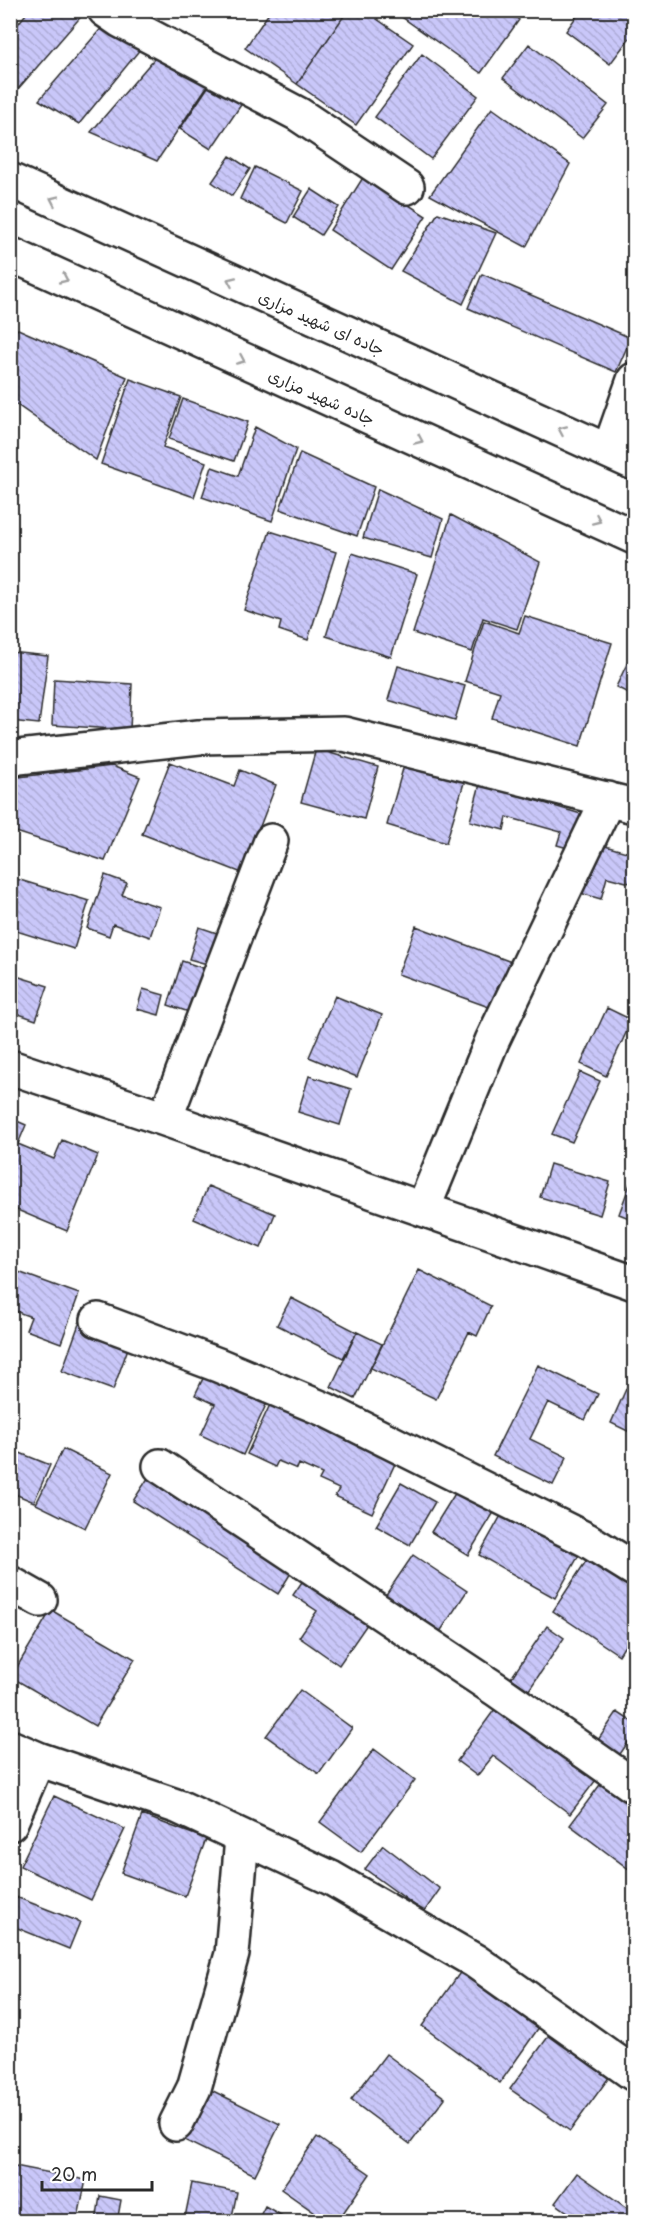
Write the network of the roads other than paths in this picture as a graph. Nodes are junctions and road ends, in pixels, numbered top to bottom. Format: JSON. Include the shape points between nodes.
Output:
{"nodes":[{"id":1,"x":105,"y":10,"type":"edge"},
{"id":2,"x":10,"y":180,"type":"edge"},
{"id":3,"x":407,"y":187,"type":"dead end"},
{"id":4,"x":10,"y":254,"type":"edge"},
{"id":5,"x":634,"y":380,"type":"edge"},
{"id":6,"x":622,"y":457,"type":"edge"},
{"id":7,"x":634,"y":537,"type":"edge"},
{"id":8,"x":10,"y":758,"type":"edge"},
{"id":9,"x":621,"y":802,"type":"edge"},
{"id":10,"x":271,"y":841,"type":"dead end"},
{"id":11,"x":10,"y":1067,"type":"edge"},
{"id":12,"x":165,"y":1119,"type":"junction"},
{"id":13,"x":423,"y":1209,"type":"junction"},
{"id":14,"x":634,"y":1283,"type":"edge"},
{"id":15,"x":98,"y":1320,"type":"dead end"},
{"id":16,"x":160,"y":1466,"type":"dead end"},
{"id":17,"x":634,"y":1569,"type":"edge"},
{"id":18,"x":10,"y":1583,"type":"edge"},
{"id":19,"x":40,"y":1600,"type":"dead end"},
{"id":20,"x":24,"y":1753,"type":"edge"},
{"id":21,"x":634,"y":1786,"type":"edge"},
{"id":22,"x":10,"y":1824,"type":"edge"},
{"id":23,"x":242,"y":1838,"type":"junction"},
{"id":24,"x":634,"y":2074,"type":"edge"},
{"id":25,"x":176,"y":2124,"type":"dead end"}],
"edges":[{"from":1,"to":3,"type":"street","via":[[298,114]]},
{"from":6,"to":2,"type":"street","name":"جاده ای شهید مزاری","one_way":true},
{"from":4,"to":7,"type":"street","name":"جاده شهید مزاری","one_way":true},
{"from":5,"to":6,"type":"street"},
{"from":8,"to":9,"type":"street","via":[[199,737],[344,734]]},
{"from":9,"to":13,"type":"street","via":[[492,1041]]},
{"from":10,"to":12,"type":"street"},
{"from":11,"to":12,"type":"street"},
{"from":12,"to":13,"type":"street"},
{"from":13,"to":14,"type":"street"},
{"from":15,"to":17,"type":"street","via":[[326,1410],[587,1540]]},
{"from":16,"to":21,"type":"street"},
{"from":18,"to":19,"type":"street"},
{"from":20,"to":22,"type":"street"},
{"from":20,"to":23,"type":"street","via":[[179,1808]]},
{"from":23,"to":24,"type":"street","via":[[331,1878],[475,1961]]},
{"from":23,"to":25,"type":"street","via":[[232,1954],[194,2088]]}]}
